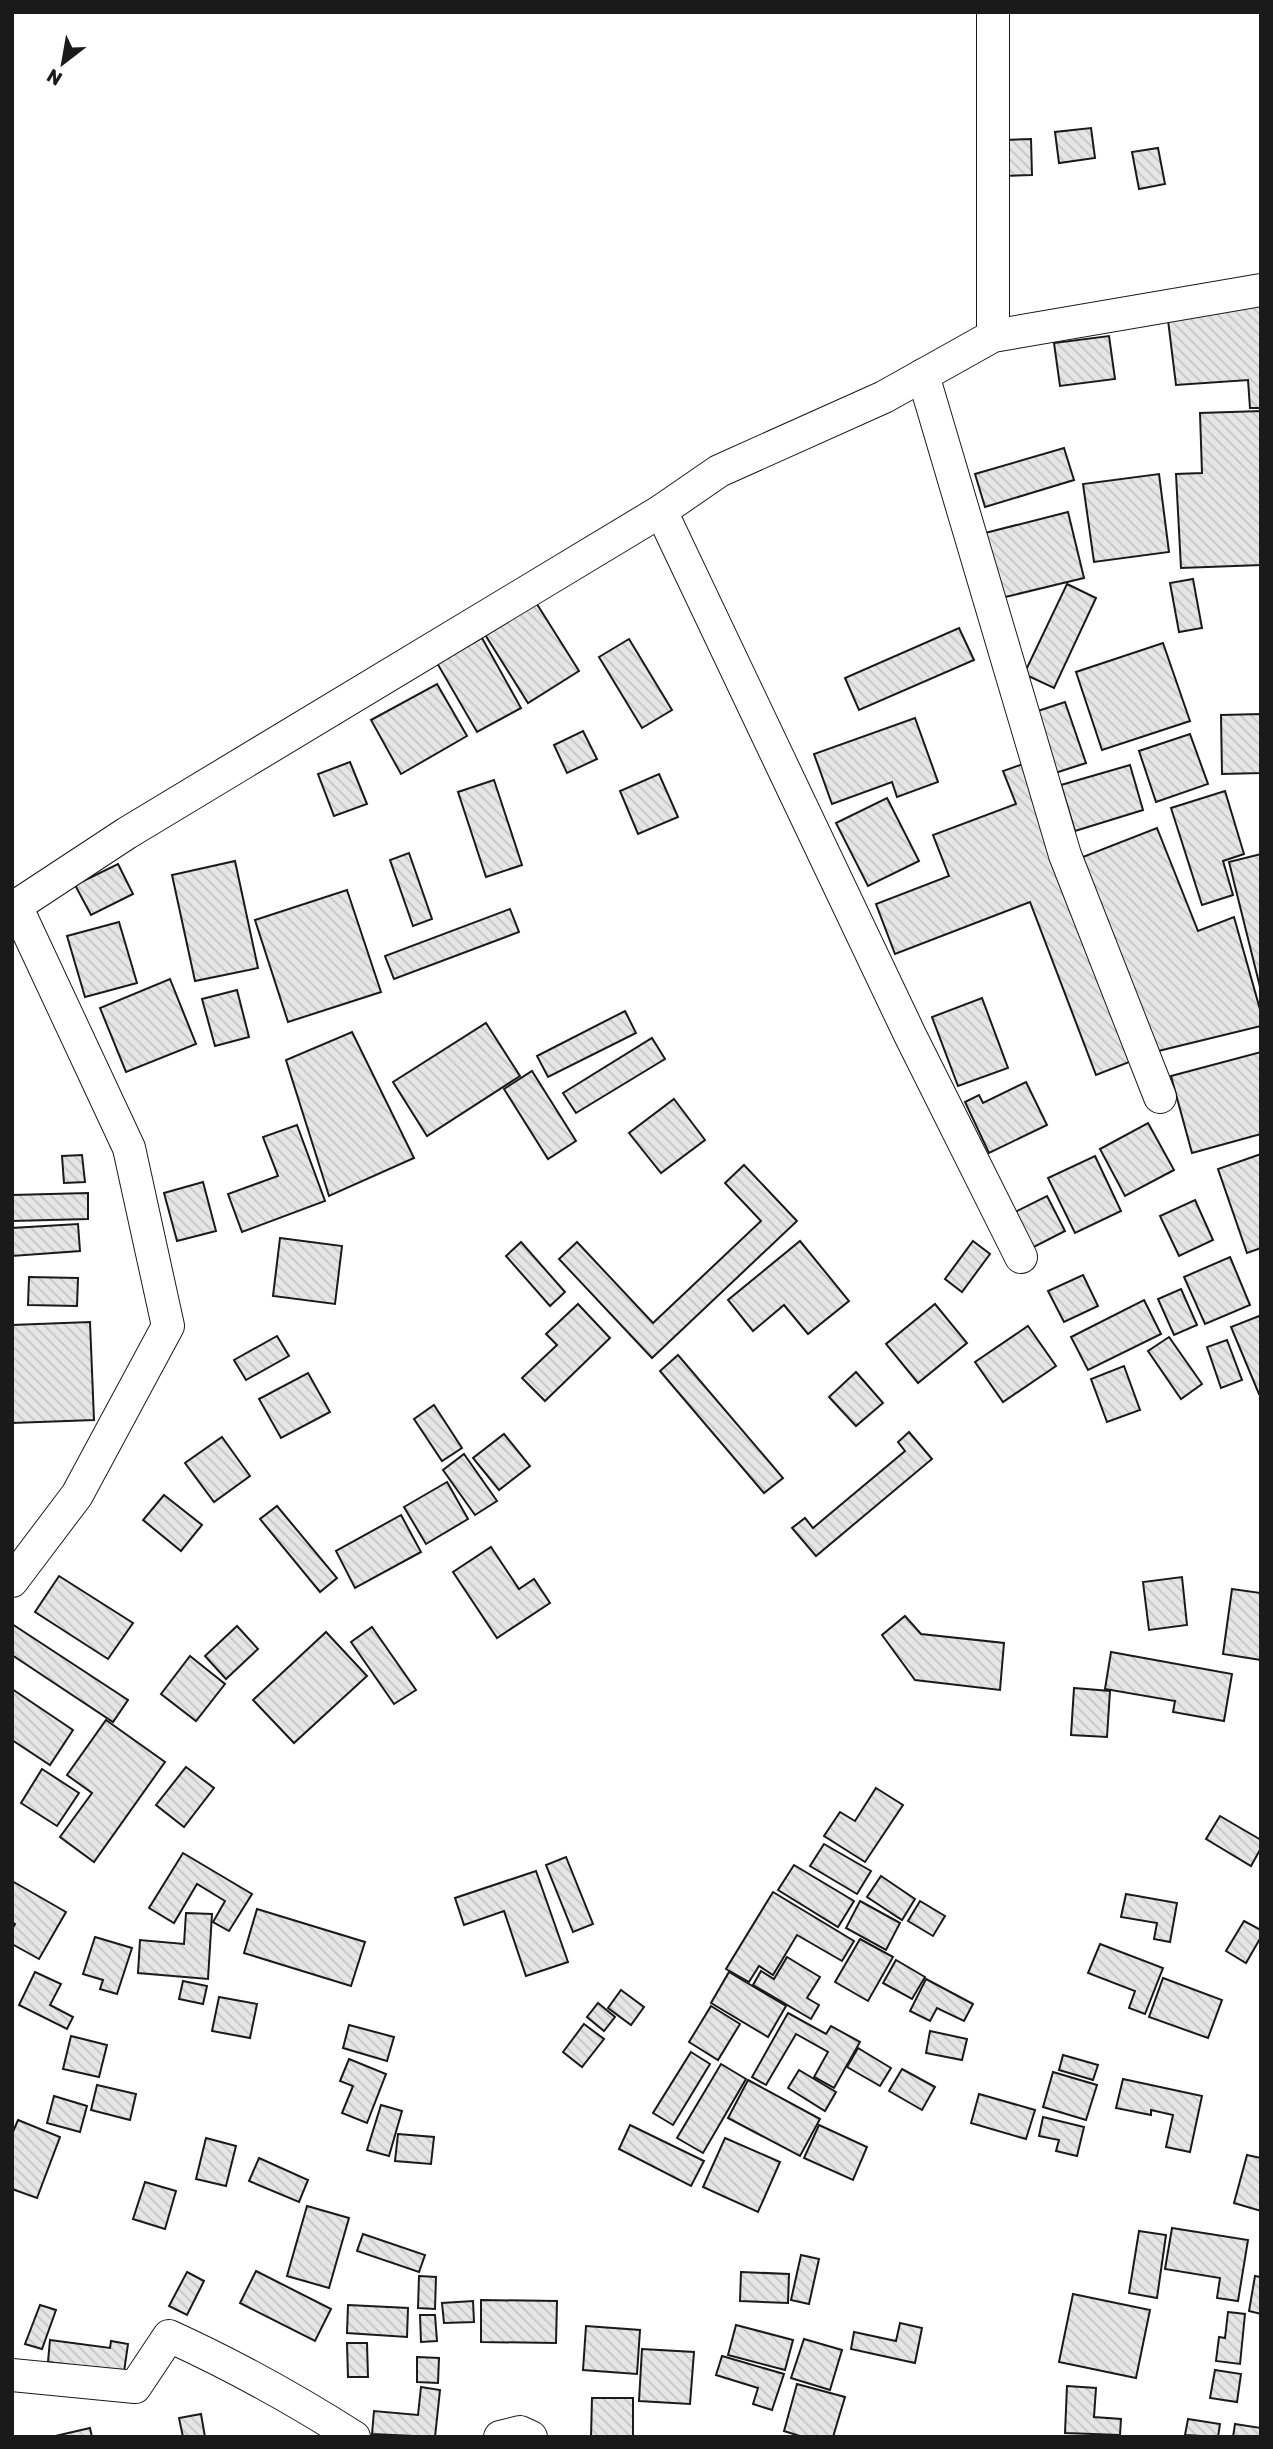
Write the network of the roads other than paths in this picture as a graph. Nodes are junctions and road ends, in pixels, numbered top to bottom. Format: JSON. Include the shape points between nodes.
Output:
{"nodes":[{"id":1,"x":993,"y":12,"type":"edge"},
{"id":2,"x":1261,"y":290,"type":"edge"},
{"id":3,"x":993,"y":337,"type":"junction"},
{"id":4,"x":923,"y":375,"type":"junction"},
{"id":5,"x":661,"y":511,"type":"junction"},
{"id":6,"x":14,"y":909,"type":"edge"},
{"id":7,"x":1160,"y":1097,"type":"dead end"},
{"id":8,"x":1021,"y":1257,"type":"dead end"},
{"id":9,"x":12,"y":1581,"type":"edge"},
{"id":10,"x":12,"y":2375,"type":"edge"},
{"id":11,"x":354,"y":2437,"type":"edge"},
{"id":12,"x":500,"y":2437,"type":"edge"},
{"id":13,"x":531,"y":2437,"type":"edge"}],
"edges":[{"from":1,"to":3,"type":"street"},
{"from":2,"to":3,"type":"street"},
{"from":3,"to":4,"type":"street"},
{"from":4,"to":5,"type":"street","via":[[719,471]]},
{"from":4,"to":7,"type":"street","via":[[1065,855]]},
{"from":5,"to":6,"type":"street","via":[[139,826]]},
{"from":5,"to":8,"type":"street"},
{"from":6,"to":9,"type":"street","via":[[129,1148],[168,1326],[77,1495]]},
{"from":10,"to":11,"type":"street","via":[[135,2387],[169,2336],[287,2395]]},
{"from":12,"to":13,"type":"street","via":[[520,2432]]}]}
